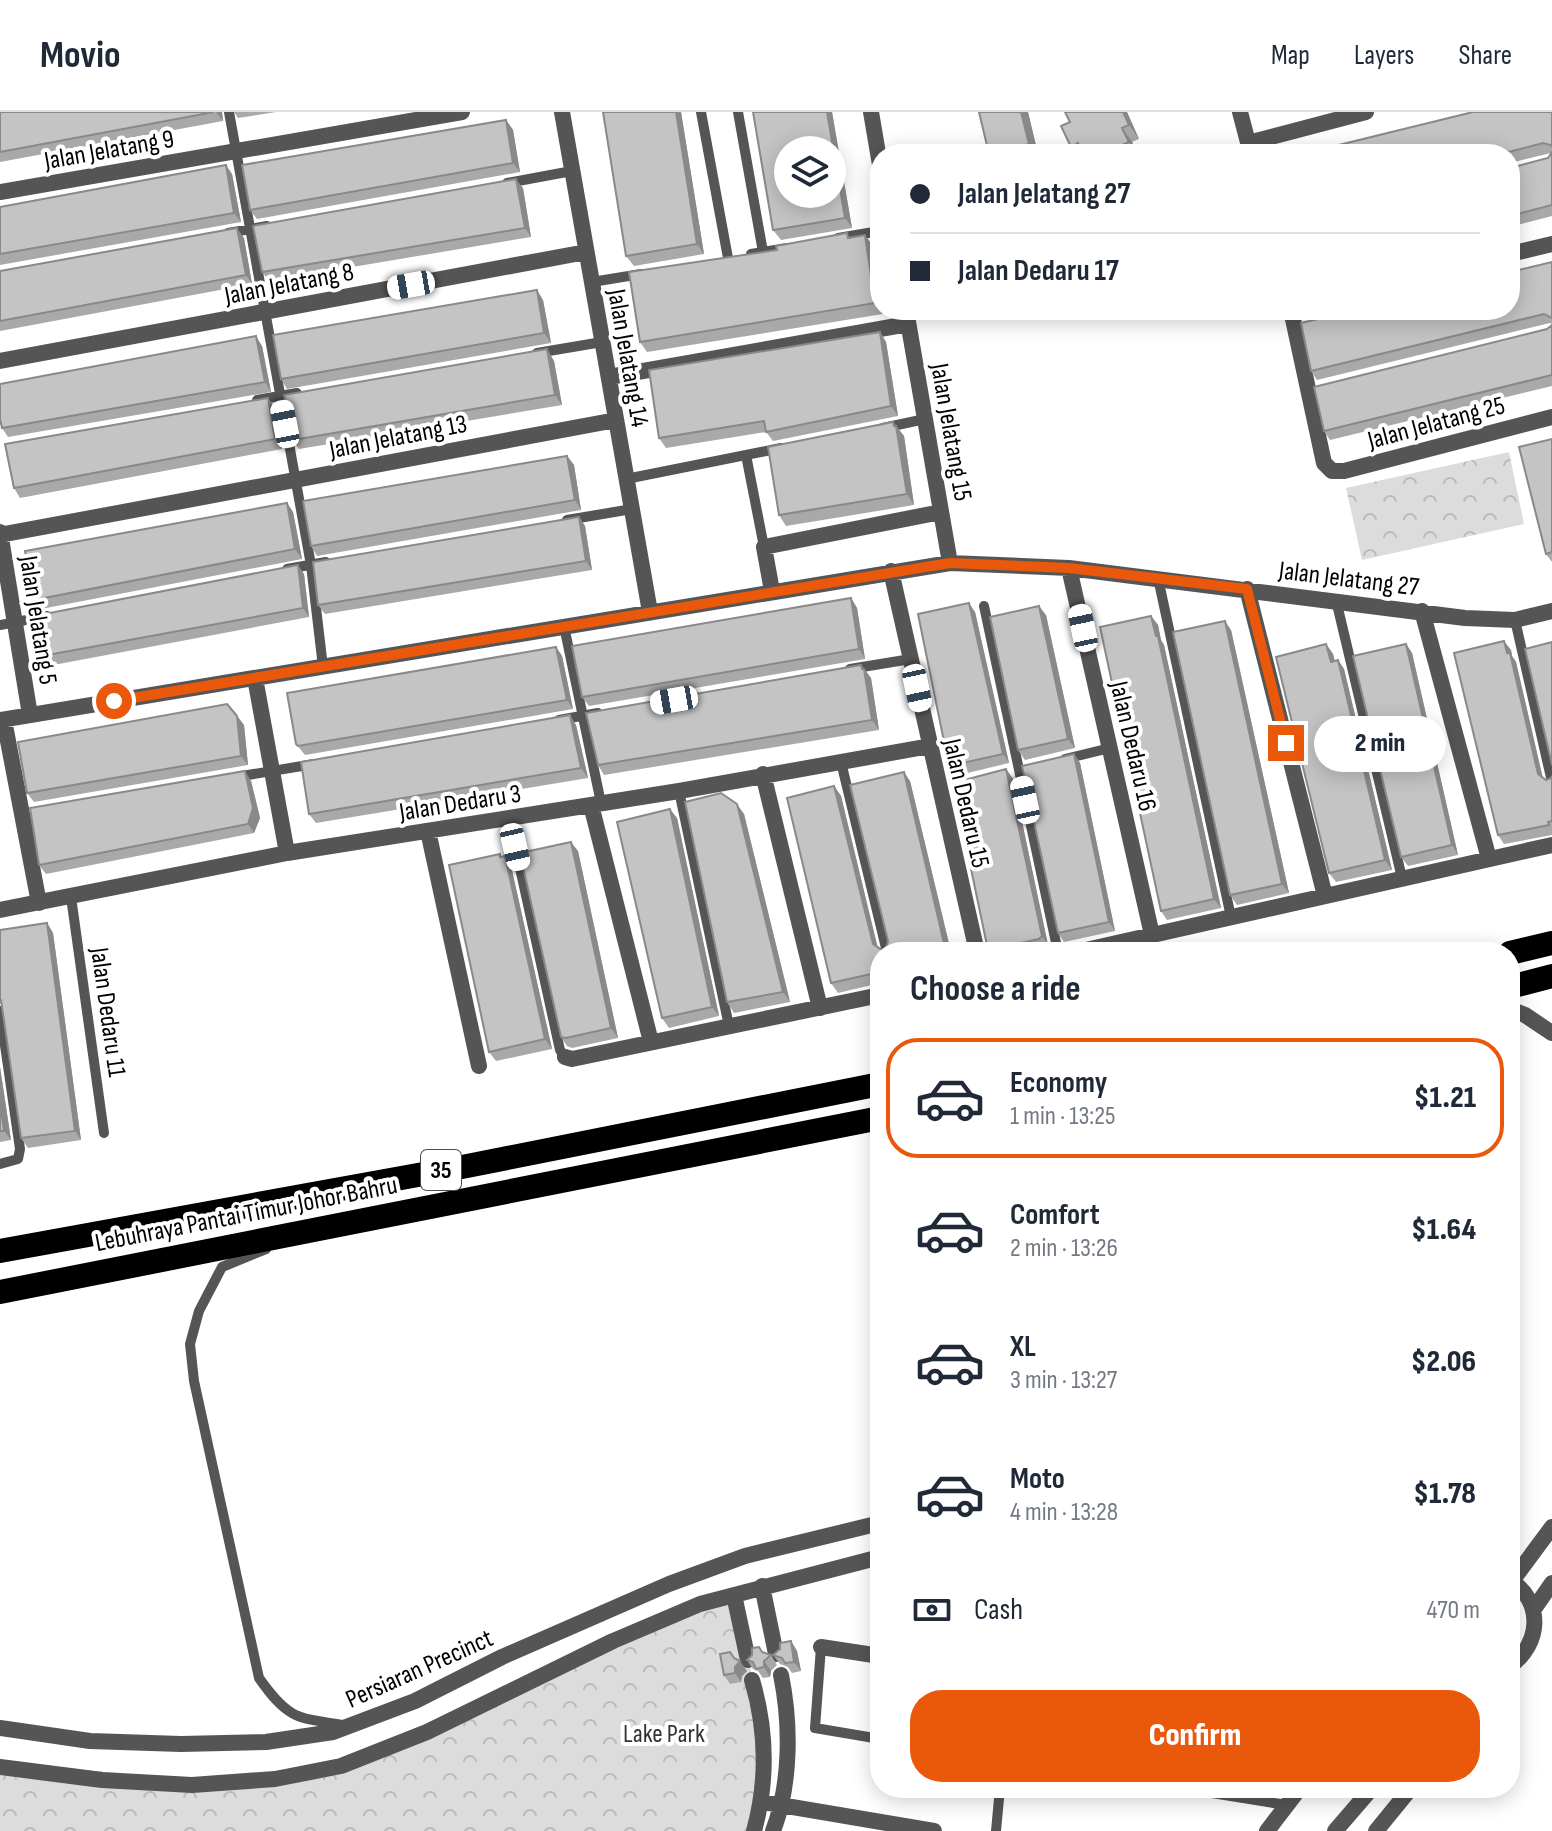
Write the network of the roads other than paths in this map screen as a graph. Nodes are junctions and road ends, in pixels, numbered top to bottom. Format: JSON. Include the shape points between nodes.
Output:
{"nodes":[{"id":1,"x":229,"y":112,"type":"edge"},
{"id":2,"x":462,"y":112,"type":"edge"},
{"id":3,"x":562,"y":112,"type":"edge"},
{"id":4,"x":701,"y":112,"type":"edge"},
{"id":5,"x":738,"y":112,"type":"edge"},
{"id":6,"x":871,"y":112,"type":"edge"},
{"id":7,"x":1240,"y":112,"type":"edge"},
{"id":8,"x":1366,"y":112,"type":"edge"},
{"id":9,"x":876,"y":144,"type":"edge"},
{"id":10,"x":1248,"y":144,"type":"edge"},
{"id":11,"x":1262,"y":144,"type":"edge"},
{"id":12,"x":235,"y":151,"type":"junction"},
{"id":13,"x":572,"y":171,"type":"junction"},
{"id":14,"x":495,"y":185,"type":"edge"},
{"id":15,"x":0,"y":192,"type":"edge"},
{"id":16,"x":280,"y":224,"type":"edge"},
{"id":17,"x":249,"y":229,"type":"junction"},
{"id":18,"x":870,"y":233,"type":"edge"},
{"id":19,"x":218,"y":235,"type":"edge"},
{"id":20,"x":822,"y":241,"type":"edge"},
{"id":21,"x":1552,"y":244,"type":"edge"},
{"id":22,"x":793,"y":246,"type":"edge"},
{"id":23,"x":586,"y":252,"type":"junction"},
{"id":24,"x":763,"y":252,"type":"junction"},
{"id":25,"x":1520,"y":252,"type":"edge"},
{"id":26,"x":728,"y":258,"type":"junction"},
{"id":27,"x":713,"y":261,"type":"edge"},
{"id":28,"x":652,"y":272,"type":"edge"},
{"id":29,"x":592,"y":282,"type":"junction"},
{"id":30,"x":264,"y":312,"type":"junction"},
{"id":31,"x":892,"y":320,"type":"edge"},
{"id":32,"x":908,"y":320,"type":"edge"},
{"id":33,"x":1294,"y":320,"type":"edge"},
{"id":34,"x":602,"y":342,"type":"junction"},
{"id":35,"x":526,"y":355,"type":"edge"},
{"id":36,"x":0,"y":361,"type":"edge"},
{"id":37,"x":609,"y":377,"type":"junction"},
{"id":38,"x":311,"y":391,"type":"edge"},
{"id":39,"x":280,"y":396,"type":"junction"},
{"id":40,"x":249,"y":402,"type":"edge"},
{"id":41,"x":1552,"y":417,"type":"edge"},
{"id":42,"x":925,"y":419,"type":"junction"},
{"id":43,"x":616,"y":420,"type":"junction"},
{"id":44,"x":865,"y":431,"type":"edge"},
{"id":45,"x":790,"y":446,"type":"edge"},
{"id":46,"x":746,"y":455,"type":"junction"},
{"id":47,"x":626,"y":479,"type":"junction"},
{"id":48,"x":296,"y":480,"type":"junction"},
{"id":49,"x":632,"y":509,"type":"junction"},
{"id":50,"x":941,"y":512,"type":"junction"},
{"id":51,"x":555,"y":522,"type":"edge"},
{"id":52,"x":0,"y":534,"type":"edge"},
{"id":53,"x":764,"y":547,"type":"junction"},
{"id":54,"x":341,"y":559,"type":"edge"},
{"id":55,"x":950,"y":563,"type":"junction"},
{"id":56,"x":311,"y":565,"type":"junction"},
{"id":57,"x":1069,"y":568,"type":"junction"},
{"id":58,"x":280,"y":571,"type":"edge"},
{"id":59,"x":891,"y":571,"type":"junction"},
{"id":60,"x":1158,"y":578,"type":"junction"},
{"id":61,"x":1247,"y":589,"type":"junction"},
{"id":62,"x":772,"y":591,"type":"junction"},
{"id":63,"x":1336,"y":600,"type":"junction"},
{"id":64,"x":984,"y":606,"type":"dead end"},
{"id":65,"x":1422,"y":611,"type":"junction"},
{"id":66,"x":1552,"y":611,"type":"edge"},
{"id":67,"x":650,"y":612,"type":"junction"},
{"id":68,"x":63,"y":613,"type":"edge"},
{"id":69,"x":1515,"y":620,"type":"junction"},
{"id":70,"x":8,"y":624,"type":"edge"},
{"id":71,"x":564,"y":626,"type":"junction"},
{"id":72,"x":911,"y":659,"type":"junction"},
{"id":73,"x":323,"y":667,"type":"junction"},
{"id":74,"x":833,"y":672,"type":"edge"},
{"id":75,"x":255,"y":678,"type":"junction"},
{"id":76,"x":616,"y":710,"type":"edge"},
{"id":77,"x":30,"y":715,"type":"junction"},
{"id":78,"x":584,"y":715,"type":"junction"},
{"id":79,"x":2,"y":720,"type":"edge"},
{"id":80,"x":553,"y":721,"type":"edge"},
{"id":81,"x":930,"y":746,"type":"junction"},
{"id":82,"x":1110,"y":748,"type":"junction"},
{"id":83,"x":841,"y":762,"type":"junction"},
{"id":84,"x":1049,"y":762,"type":"edge"},
{"id":85,"x":320,"y":763,"type":"edge"},
{"id":86,"x":1033,"y":766,"type":"edge"},
{"id":87,"x":1018,"y":769,"type":"junction"},
{"id":88,"x":273,"y":771,"type":"junction"},
{"id":89,"x":1005,"y":772,"type":"edge"},
{"id":90,"x":763,"y":774,"type":"junction"},
{"id":91,"x":227,"y":779,"type":"edge"},
{"id":92,"x":1552,"y":782,"type":"edge"},
{"id":93,"x":679,"y":791,"type":"junction"},
{"id":94,"x":596,"y":804,"type":"junction"},
{"id":95,"x":509,"y":818,"type":"junction"},
{"id":96,"x":428,"y":831,"type":"junction"},
{"id":97,"x":1552,"y":845,"type":"edge"},
{"id":98,"x":287,"y":853,"type":"junction"},
{"id":99,"x":1489,"y":859,"type":"junction"},
{"id":100,"x":1402,"y":878,"type":"junction"},
{"id":101,"x":1325,"y":896,"type":"junction"},
{"id":102,"x":71,"y":897,"type":"junction"},
{"id":103,"x":39,"y":903,"type":"junction"},
{"id":104,"x":0,"y":910,"type":"edge"},
{"id":105,"x":1231,"y":917,"type":"junction"},
{"id":106,"x":1152,"y":935,"type":"junction"},
{"id":107,"x":885,"y":942,"type":"edge"},
{"id":108,"x":975,"y":942,"type":"edge"},
{"id":109,"x":1056,"y":942,"type":"edge"},
{"id":110,"x":1121,"y":942,"type":"edge"},
{"id":111,"x":1552,"y":943,"type":"edge"},
{"id":112,"x":1520,"y":951,"type":"edge"},
{"id":113,"x":1552,"y":976,"type":"edge"},
{"id":114,"x":1520,"y":984,"type":"edge"},
{"id":115,"x":870,"y":997,"type":"edge"},
{"id":116,"x":820,"y":1008,"type":"junction"},
{"id":117,"x":0,"y":1011,"type":"edge"},
{"id":118,"x":1520,"y":1013,"type":"edge"},
{"id":119,"x":729,"y":1026,"type":"junction"},
{"id":120,"x":1552,"y":1033,"type":"edge"},
{"id":121,"x":651,"y":1042,"type":"junction"},
{"id":122,"x":565,"y":1057,"type":"joint"},
{"id":123,"x":479,"y":1066,"type":"dead end"},
{"id":124,"x":870,"y":1086,"type":"edge"},
{"id":125,"x":870,"y":1120,"type":"edge"},
{"id":126,"x":104,"y":1133,"type":"dead end"},
{"id":127,"x":0,"y":1164,"type":"edge"},
{"id":128,"x":324,"y":1226,"type":"junction"},
{"id":129,"x":0,"y":1251,"type":"edge"},
{"id":130,"x":0,"y":1292,"type":"edge"},
{"id":131,"x":870,"y":1525,"type":"edge"},
{"id":132,"x":1552,"y":1527,"type":"edge"},
{"id":133,"x":870,"y":1559,"type":"edge"},
{"id":134,"x":1520,"y":1569,"type":"edge"},
{"id":135,"x":1552,"y":1583,"type":"edge"},
{"id":136,"x":762,"y":1586,"type":"junction"},
{"id":137,"x":1520,"y":1590,"type":"edge"},
{"id":138,"x":734,"y":1595,"type":"junction"},
{"id":139,"x":1534,"y":1609,"type":"junction"},
{"id":140,"x":821,"y":1647,"type":"joint"},
{"id":141,"x":870,"y":1654,"type":"edge"},
{"id":142,"x":1520,"y":1658,"type":"edge"},
{"id":143,"x":781,"y":1675,"type":"dead end"},
{"id":144,"x":752,"y":1680,"type":"dead end"},
{"id":145,"x":785,"y":1695,"type":"junction"},
{"id":146,"x":758,"y":1702,"type":"junction"},
{"id":147,"x":348,"y":1726,"type":"junction"},
{"id":148,"x":0,"y":1728,"type":"edge"},
{"id":149,"x":870,"y":1737,"type":"edge"},
{"id":150,"x":0,"y":1767,"type":"edge"},
{"id":151,"x":999,"y":1798,"type":"edge"},
{"id":152,"x":1243,"y":1798,"type":"edge"},
{"id":153,"x":1292,"y":1798,"type":"edge"},
{"id":154,"x":1363,"y":1798,"type":"edge"},
{"id":155,"x":1403,"y":1798,"type":"edge"},
{"id":156,"x":762,"y":1802,"type":"junction"},
{"id":157,"x":1286,"y":1805,"type":"junction"},
{"id":158,"x":783,"y":1806,"type":"junction"},
{"id":159,"x":754,"y":1831,"type":"edge"},
{"id":160,"x":773,"y":1831,"type":"edge"},
{"id":161,"x":934,"y":1831,"type":"edge"},
{"id":162,"x":996,"y":1831,"type":"edge"},
{"id":163,"x":1267,"y":1831,"type":"edge"},
{"id":164,"x":1335,"y":1831,"type":"edge"},
{"id":165,"x":1376,"y":1831,"type":"edge"}],
"edges":[{"from":1,"to":12,"type":"lane"},
{"from":2,"to":12,"type":"street","name":"Jalan Jelatang 9"},
{"from":3,"to":13,"type":"street","name":"Jalan Jelatang 14"},
{"from":4,"to":26,"type":"lane"},
{"from":5,"to":24,"type":"lane"},
{"from":6,"to":9,"type":"street"},
{"from":7,"to":10,"type":"street"},
{"from":8,"to":11,"type":"street"},
{"from":12,"to":15,"type":"street","name":"Jalan Jelatang 9"},
{"from":12,"to":17,"type":"lane"},
{"from":13,"to":14,"type":"lane"},
{"from":13,"to":23,"type":"street","name":"Jalan Jelatang 14"},
{"from":16,"to":17,"type":"lane"},
{"from":17,"to":19,"type":"lane"},
{"from":17,"to":30,"type":"lane"},
{"from":18,"to":20,"type":"lane"},
{"from":21,"to":25,"type":"street"},
{"from":22,"to":24,"type":"lane"},
{"from":23,"to":29,"type":"street","name":"Jalan Jelatang 14"},
{"from":23,"to":30,"type":"street","name":"Jalan Jelatang 8"},
{"from":24,"to":26,"type":"lane"},
{"from":26,"to":27,"type":"lane"},
{"from":28,"to":29,"type":"lane"},
{"from":29,"to":34,"type":"street","name":"Jalan Jelatang 14"},
{"from":30,"to":36,"type":"street","name":"Jalan Jelatang 8"},
{"from":30,"to":39,"type":"lane"},
{"from":31,"to":37,"type":"street"},
{"from":32,"to":42,"type":"street","name":"Jalan Jelatang 15"},
{"from":33,"to":41,"type":"street","name":"Jalan Jelatang 25","via":[[1316,389],[1324,463],[1332,471]]},
{"from":34,"to":35,"type":"lane"},
{"from":34,"to":37,"type":"street","name":"Jalan Jelatang 14"},
{"from":37,"to":43,"type":"street","name":"Jalan Jelatang 14"},
{"from":38,"to":39,"type":"lane"},
{"from":39,"to":40,"type":"lane"},
{"from":39,"to":48,"type":"lane"},
{"from":42,"to":44,"type":"lane"},
{"from":42,"to":50,"type":"street","name":"Jalan Jelatang 15"},
{"from":43,"to":47,"type":"street","name":"Jalan Jelatang 14"},
{"from":43,"to":48,"type":"street","name":"Jalan Jelatang 13"},
{"from":45,"to":46,"type":"lane"},
{"from":46,"to":47,"type":"lane"},
{"from":46,"to":53,"type":"lane"},
{"from":47,"to":49,"type":"street","name":"Jalan Jelatang 14"},
{"from":48,"to":52,"type":"street","name":"Jalan Jelatang 13"},
{"from":48,"to":56,"type":"lane"},
{"from":49,"to":51,"type":"lane"},
{"from":49,"to":67,"type":"street","name":"Jalan Jelatang 14"},
{"from":50,"to":53,"type":"street"},
{"from":50,"to":55,"type":"street","name":"Jalan Jelatang 15"},
{"from":52,"to":70,"type":"street","name":"Jalan Jelatang 5"},
{"from":53,"to":62,"type":"street"},
{"from":54,"to":56,"type":"lane"},
{"from":55,"to":57,"type":"street","name":"Jalan Jelatang 27"},
{"from":55,"to":59,"type":"street","name":"Jalan Jelatang 27"},
{"from":56,"to":58,"type":"lane"},
{"from":56,"to":73,"type":"lane"},
{"from":57,"to":60,"type":"street","name":"Jalan Jelatang 27"},
{"from":57,"to":82,"type":"street","name":"Jalan Dedaru 16"},
{"from":59,"to":62,"type":"street","name":"Jalan Jelatang 27"},
{"from":59,"to":72,"type":"street","name":"Jalan Dedaru 15"},
{"from":60,"to":61,"type":"street","name":"Jalan Jelatang 27"},
{"from":60,"to":105,"type":"lane"},
{"from":61,"to":63,"type":"street","name":"Jalan Jelatang 27"},
{"from":61,"to":101,"type":"street"},
{"from":62,"to":67,"type":"street","name":"Jalan Jelatang 27"},
{"from":63,"to":65,"type":"street","name":"Jalan Jelatang 27"},
{"from":63,"to":100,"type":"lane"},
{"from":64,"to":87,"type":"lane"},
{"from":65,"to":69,"type":"street","name":"Jalan Jelatang 27"},
{"from":65,"to":99,"type":"street"},
{"from":66,"to":69,"type":"street","name":"Jalan Jelatang 27"},
{"from":67,"to":71,"type":"street","name":"Jalan Jelatang 27"},
{"from":68,"to":70,"type":"lane"},
{"from":69,"to":92,"type":"lane"},
{"from":70,"to":77,"type":"street","name":"Jalan Jelatang 5"},
{"from":71,"to":73,"type":"street","name":"Jalan Jelatang 27"},
{"from":71,"to":78,"type":"lane"},
{"from":72,"to":74,"type":"lane"},
{"from":72,"to":81,"type":"street","name":"Jalan Dedaru 15"},
{"from":73,"to":75,"type":"street","name":"Jalan Jelatang 27"},
{"from":75,"to":77,"type":"street","name":"Jalan Jelatang 27"},
{"from":75,"to":88,"type":"street"},
{"from":76,"to":78,"type":"lane"},
{"from":77,"to":79,"type":"street","name":"Jalan Jelatang 27"},
{"from":78,"to":80,"type":"lane"},
{"from":78,"to":94,"type":"lane"},
{"from":79,"to":103,"type":"street","via":[[31,811]]},
{"from":81,"to":83,"type":"street","name":"Jalan Dedaru 3"},
{"from":81,"to":108,"type":"street","name":"Jalan Dedaru 15","via":[[945,786]]},
{"from":82,"to":84,"type":"lane"},
{"from":82,"to":106,"type":"street","name":"Jalan Dedaru 16"},
{"from":83,"to":90,"type":"street","name":"Jalan Dedaru 3"},
{"from":83,"to":107,"type":"lane"},
{"from":85,"to":88,"type":"lane"},
{"from":86,"to":87,"type":"lane"},
{"from":87,"to":89,"type":"lane"},
{"from":87,"to":109,"type":"lane"},
{"from":88,"to":91,"type":"lane"},
{"from":88,"to":98,"type":"street"},
{"from":90,"to":93,"type":"street","name":"Jalan Dedaru 3"},
{"from":90,"to":116,"type":"street"},
{"from":93,"to":94,"type":"street","name":"Jalan Dedaru 3"},
{"from":93,"to":119,"type":"lane"},
{"from":94,"to":95,"type":"street","name":"Jalan Dedaru 3"},
{"from":94,"to":121,"type":"street"},
{"from":95,"to":96,"type":"street","name":"Jalan Dedaru 3"},
{"from":95,"to":122,"type":"lane"},
{"from":96,"to":98,"type":"street","name":"Jalan Dedaru 3"},
{"from":96,"to":123,"type":"street"},
{"from":97,"to":99,"type":"street"},
{"from":98,"to":102,"type":"street","name":"Jalan Dedaru 3"},
{"from":99,"to":100,"type":"street"},
{"from":100,"to":101,"type":"street"},
{"from":101,"to":105,"type":"street"},
{"from":102,"to":103,"type":"street","name":"Jalan Dedaru 3"},
{"from":102,"to":126,"type":"lane","name":"Jalan Dedaru 11"},
{"from":103,"to":104,"type":"street","name":"Jalan Dedaru 3"},
{"from":105,"to":106,"type":"street"},
{"from":106,"to":110,"type":"street"},
{"from":111,"to":112,"type":"highway"},
{"from":113,"to":114,"type":"highway"},
{"from":115,"to":116,"type":"street"},
{"from":116,"to":119,"type":"street"},
{"from":117,"to":127,"type":"lane","via":[[20,1149],[18,1159]]},
{"from":118,"to":120,"type":"street"},
{"from":119,"to":121,"type":"street"},
{"from":121,"to":122,"type":"street"},
{"from":124,"to":129,"type":"highway","name":"Lebuhraya Pantai Timur Johor Bahru","number":"35"},
{"from":125,"to":128,"type":"highway","name":"Lebuhraya Pantai Timur Johor Bahru","number":"35"},
{"from":128,"to":130,"type":"highway","name":"Lebuhraya Pantai Timur Johor Bahru","number":"35"},
{"from":128,"to":147,"type":"lane","via":[[222,1267],[199,1311],[190,1344],[259,1678],[275,1701],[299,1719]]},
{"from":131,"to":147,"type":"street","name":"Persiaran Precinct","via":[[745,1556],[588,1618],[415,1701]]},
{"from":132,"to":134,"type":"street"},
{"from":133,"to":136,"type":"street"},
{"from":135,"to":139,"type":"street"},
{"from":136,"to":138,"type":"street"},
{"from":136,"to":138,"type":"street","via":[[775,1650],[747,1656]]},
{"from":137,"to":139,"type":"street"},
{"from":138,"to":150,"type":"street","via":[[613,1641],[427,1732],[341,1766],[275,1779],[192,1785]]},
{"from":139,"to":142,"type":"street","via":[[1532,1641]]},
{"from":140,"to":141,"type":"street"},
{"from":140,"to":149,"type":"lane","via":[[815,1728]]},
{"from":143,"to":145,"type":"street"},
{"from":144,"to":146,"type":"street"},
{"from":145,"to":146,"type":"street"},
{"from":145,"to":158,"type":"street"},
{"from":146,"to":156,"type":"street","via":[[765,1737]]},
{"from":147,"to":148,"type":"street","name":"Persiaran Precinct","via":[[266,1742],[181,1744],[90,1741]]},
{"from":151,"to":162,"type":"lane"},
{"from":152,"to":157,"type":"lane"},
{"from":153,"to":157,"type":"street"},
{"from":154,"to":164,"type":"street"},
{"from":155,"to":165,"type":"street"},
{"from":156,"to":158,"type":"street"},
{"from":156,"to":159,"type":"street"},
{"from":157,"to":163,"type":"street"},
{"from":158,"to":160,"type":"street"},
{"from":158,"to":161,"type":"street"}]}
